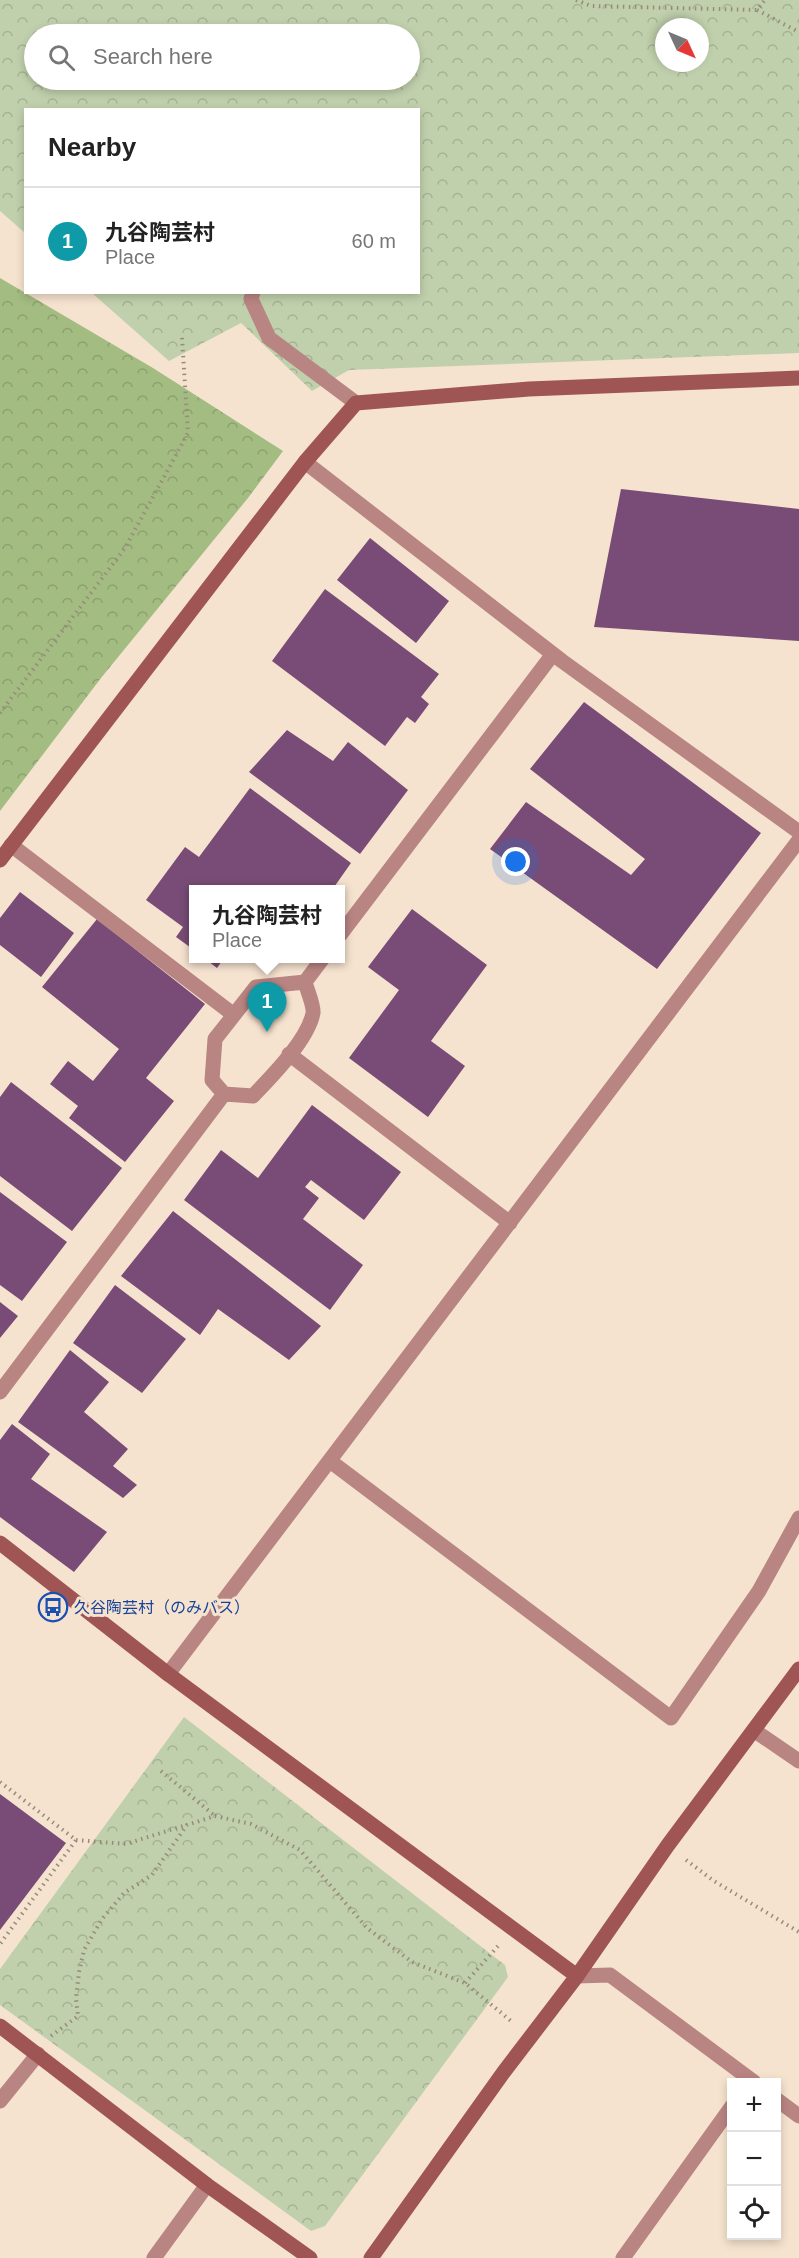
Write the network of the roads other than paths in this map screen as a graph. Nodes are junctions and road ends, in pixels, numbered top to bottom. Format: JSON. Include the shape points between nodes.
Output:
{"nodes":[{"id":1,"x":252,"y":294,"type":"edge"},
{"id":2,"x":799,"y":378,"type":"edge"},
{"id":3,"x":356,"y":403,"type":"junction"},
{"id":4,"x":305,"y":462,"type":"junction"},
{"id":5,"x":554,"y":654,"type":"junction"},
{"id":6,"x":799,"y":832,"type":"edge"},
{"id":7,"x":799,"y":840,"type":"edge"},
{"id":8,"x":11,"y":845,"type":"junction"},
{"id":9,"x":0,"y":860,"type":"edge"},
{"id":10,"x":345,"y":928,"type":"edge"},
{"id":11,"x":319,"y":963,"type":"edge"},
{"id":12,"x":305,"y":982,"type":"junction"},
{"id":13,"x":234,"y":1015,"type":"junction"},
{"id":14,"x":289,"y":1054,"type":"junction"},
{"id":15,"x":224,"y":1094,"type":"junction"},
{"id":16,"x":510,"y":1223,"type":"junction"},
{"id":17,"x":0,"y":1392,"type":"edge"},
{"id":18,"x":330,"y":1461,"type":"junction"},
{"id":19,"x":799,"y":1518,"type":"edge"},
{"id":20,"x":0,"y":1544,"type":"edge"},
{"id":21,"x":799,"y":1669,"type":"edge"},
{"id":22,"x":168,"y":1674,"type":"junction"},
{"id":23,"x":755,"y":1731,"type":"junction"},
{"id":24,"x":799,"y":1761,"type":"edge"},
{"id":25,"x":577,"y":1976,"type":"junction"},
{"id":26,"x":0,"y":2026,"type":"edge"},
{"id":27,"x":38,"y":2054,"type":"junction"},
{"id":28,"x":746,"y":2078,"type":"edge"},
{"id":29,"x":0,"y":2101,"type":"edge"},
{"id":30,"x":781,"y":2102,"type":"edge"},
{"id":31,"x":727,"y":2113,"type":"edge"},
{"id":32,"x":799,"y":2116,"type":"edge"},
{"id":33,"x":207,"y":2185,"type":"junction"},
{"id":34,"x":154,"y":2258,"type":"edge"},
{"id":35,"x":310,"y":2258,"type":"edge"},
{"id":36,"x":371,"y":2258,"type":"edge"},
{"id":37,"x":623,"y":2258,"type":"edge"}],
"edges":[{"from":1,"to":3,"type":"street","via":[[251,299],[269,338]]},
{"from":2,"to":3,"type":"street","via":[[529,389]]},
{"from":3,"to":4,"type":"street"},
{"from":4,"to":5,"type":"street"},
{"from":4,"to":8,"type":"street"},
{"from":5,"to":6,"type":"street"},
{"from":5,"to":10,"type":"street"},
{"from":7,"to":16,"type":"street"},
{"from":8,"to":9,"type":"street"},
{"from":8,"to":13,"type":"street"},
{"from":11,"to":12,"type":"street"},
{"from":12,"to":13,"type":"street","via":[[256,987]]},
{"from":12,"to":14,"type":"street","via":[[313,1012],[303,1036]]},
{"from":13,"to":15,"type":"street","via":[[215,1039],[212,1080]]},
{"from":14,"to":15,"type":"street","via":[[253,1096]]},
{"from":14,"to":16,"type":"street"},
{"from":15,"to":17,"type":"street"},
{"from":16,"to":18,"type":"street"},
{"from":18,"to":19,"type":"street","via":[[671,1718],[759,1591]]},
{"from":18,"to":22,"type":"street"},
{"from":20,"to":22,"type":"street"},
{"from":21,"to":23,"type":"street"},
{"from":22,"to":25,"type":"street"},
{"from":23,"to":24,"type":"street"},
{"from":23,"to":25,"type":"street","via":[[668,1845]]},
{"from":25,"to":28,"type":"street","via":[[610,1974]]},
{"from":25,"to":36,"type":"street"},
{"from":26,"to":27,"type":"street"},
{"from":27,"to":29,"type":"street"},
{"from":27,"to":33,"type":"street"},
{"from":30,"to":32,"type":"street"},
{"from":31,"to":37,"type":"street"},
{"from":33,"to":34,"type":"street"},
{"from":33,"to":35,"type":"street"}]}
